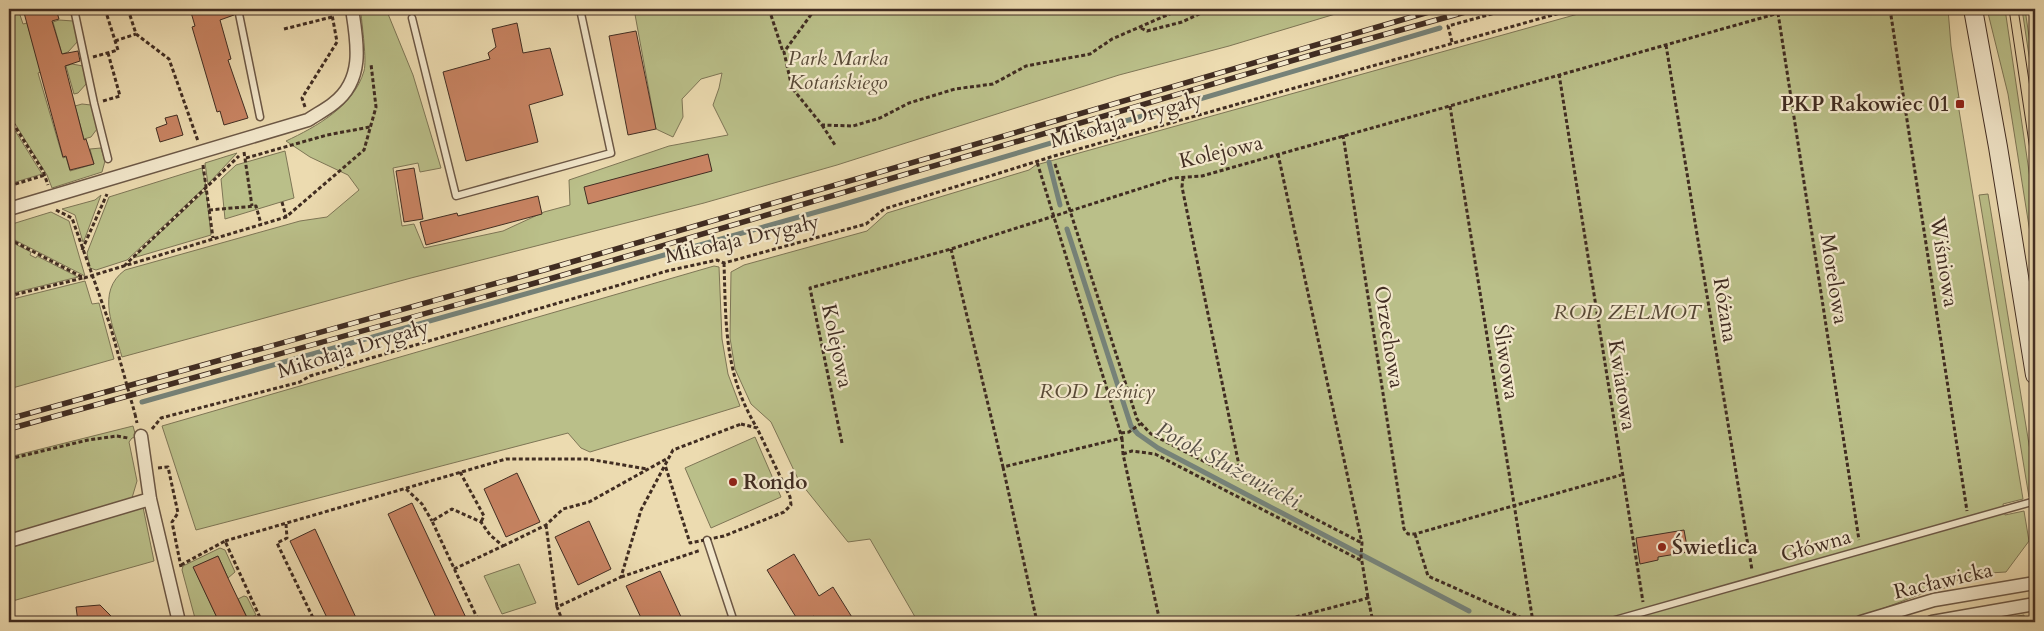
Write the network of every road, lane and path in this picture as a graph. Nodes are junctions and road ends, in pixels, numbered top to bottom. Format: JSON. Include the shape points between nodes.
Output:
{"nodes":[{"id":1,"x":74,"y":9,"type":"edge"},
{"id":2,"x":105,"y":9,"type":"edge"},
{"id":3,"x":128,"y":9,"type":"edge"},
{"id":4,"x":238,"y":9,"type":"edge"},
{"id":5,"x":330,"y":9,"type":"edge"},
{"id":6,"x":352,"y":9,"type":"edge"},
{"id":7,"x":580,"y":9,"type":"edge"},
{"id":8,"x":769,"y":9,"type":"edge"},
{"id":9,"x":815,"y":9,"type":"edge"},
{"id":10,"x":1181,"y":9,"type":"edge"},
{"id":11,"x":1210,"y":9,"type":"edge"},
{"id":12,"x":1510,"y":9,"type":"edge"},
{"id":13,"x":1574,"y":9,"type":"edge"},
{"id":14,"x":1793,"y":9,"type":"edge"},
{"id":15,"x":1890,"y":9,"type":"edge"},
{"id":16,"x":1973,"y":9,"type":"edge"},
{"id":17,"x":1778,"y":13,"type":"junction"},
{"id":18,"x":332,"y":17,"type":"junction"},
{"id":19,"x":412,"y":18,"type":"dead end"},
{"id":20,"x":1140,"y":27,"type":"junction"},
{"id":21,"x":284,"y":28,"type":"dead end"},
{"id":22,"x":136,"y":34,"type":"junction"},
{"id":23,"x":115,"y":41,"type":"junction"},
{"id":24,"x":1452,"y":42,"type":"junction"},
{"id":25,"x":1666,"y":45,"type":"junction"},
{"id":26,"x":784,"y":52,"type":"junction"},
{"id":27,"x":108,"y":53,"type":"junction"},
{"id":28,"x":358,"y":53,"type":"junction"},
{"id":29,"x":86,"y":60,"type":"junction"},
{"id":30,"x":1559,"y":74,"type":"junction"},
{"id":31,"x":94,"y":103,"type":"junction"},
{"id":32,"x":1450,"y":106,"type":"junction"},
{"id":33,"x":9,"y":118,"type":"edge"},
{"id":34,"x":260,"y":118,"type":"dead end"},
{"id":35,"x":308,"y":120,"type":"junction"},
{"id":36,"x":822,"y":125,"type":"junction"},
{"id":37,"x":370,"y":127,"type":"junction"},
{"id":38,"x":1343,"y":135,"type":"junction"},
{"id":39,"x":835,"y":145,"type":"dead end"},
{"id":40,"x":235,"y":150,"type":"dead end"},
{"id":41,"x":244,"y":151,"type":"junction"},
{"id":42,"x":1278,"y":154,"type":"junction"},
{"id":43,"x":202,"y":156,"type":"junction"},
{"id":44,"x":246,"y":158,"type":"junction"},
{"id":45,"x":108,"y":159,"type":"dead end"},
{"id":46,"x":1037,"y":162,"type":"junction"},
{"id":47,"x":1055,"y":164,"type":"dead end"},
{"id":48,"x":45,"y":176,"type":"junction"},
{"id":49,"x":1183,"y":177,"type":"junction"},
{"id":50,"x":110,"y":180,"type":"junction"},
{"id":51,"x":9,"y":186,"type":"edge"},
{"id":52,"x":207,"y":186,"type":"junction"},
{"id":53,"x":52,"y":197,"type":"junction"},
{"id":54,"x":282,"y":202,"type":"dead end"},
{"id":55,"x":252,"y":206,"type":"junction"},
{"id":56,"x":9,"y":209,"type":"edge"},
{"id":57,"x":210,"y":210,"type":"junction"},
{"id":58,"x":1070,"y":211,"type":"junction"},
{"id":59,"x":1055,"y":216,"type":"junction"},
{"id":60,"x":286,"y":217,"type":"junction"},
{"id":61,"x":261,"y":224,"type":"junction"},
{"id":62,"x":213,"y":238,"type":"junction"},
{"id":63,"x":9,"y":239,"type":"edge"},
{"id":64,"x":951,"y":249,"type":"junction"},
{"id":65,"x":82,"y":251,"type":"junction"},
{"id":66,"x":724,"y":263,"type":"junction"},
{"id":67,"x":124,"y":266,"type":"junction"},
{"id":68,"x":91,"y":276,"type":"junction"},
{"id":69,"x":84,"y":278,"type":"junction"},
{"id":70,"x":9,"y":296,"type":"edge"},
{"id":71,"x":2035,"y":375,"type":"edge"},
{"id":72,"x":135,"y":414,"type":"dead end"},
{"id":73,"x":1140,"y":424,"type":"junction"},
{"id":74,"x":758,"y":428,"type":"junction"},
{"id":75,"x":1122,"y":436,"type":"junction"},
{"id":76,"x":141,"y":438,"type":"junction"},
{"id":77,"x":842,"y":443,"type":"dead end"},
{"id":78,"x":1123,"y":454,"type":"junction"},
{"id":79,"x":669,"y":458,"type":"junction"},
{"id":80,"x":9,"y":459,"type":"edge"},
{"id":81,"x":665,"y":464,"type":"junction"},
{"id":82,"x":1003,"y":467,"type":"junction"},
{"id":83,"x":647,"y":469,"type":"junction"},
{"id":84,"x":146,"y":470,"type":"junction"},
{"id":85,"x":460,"y":472,"type":"junction"},
{"id":86,"x":1621,"y":475,"type":"junction"},
{"id":87,"x":1242,"y":481,"type":"junction"},
{"id":88,"x":406,"y":488,"type":"junction"},
{"id":89,"x":150,"y":499,"type":"junction"},
{"id":90,"x":2035,"y":501,"type":"edge"},
{"id":91,"x":1513,"y":506,"type":"junction"},
{"id":92,"x":1968,"y":519,"type":"junction"},
{"id":93,"x":432,"y":521,"type":"junction"},
{"id":94,"x":481,"y":522,"type":"junction"},
{"id":95,"x":286,"y":524,"type":"junction"},
{"id":96,"x":546,"y":525,"type":"junction"},
{"id":97,"x":1415,"y":534,"type":"junction"},
{"id":98,"x":225,"y":541,"type":"junction"},
{"id":99,"x":9,"y":542,"type":"edge"},
{"id":100,"x":1362,"y":542,"type":"junction"},
{"id":101,"x":708,"y":544,"type":"junction"},
{"id":102,"x":503,"y":546,"type":"junction"},
{"id":103,"x":1860,"y":550,"type":"junction"},
{"id":104,"x":2035,"y":556,"type":"edge"},
{"id":105,"x":1362,"y":561,"type":"junction"},
{"id":106,"x":182,"y":565,"type":"junction"},
{"id":107,"x":454,"y":569,"type":"junction"},
{"id":108,"x":172,"y":572,"type":"junction"},
{"id":109,"x":621,"y":577,"type":"junction"},
{"id":110,"x":2034,"y":578,"type":"edge"},
{"id":111,"x":1754,"y":580,"type":"junction"},
{"id":112,"x":1368,"y":598,"type":"junction"},
{"id":113,"x":2035,"y":604,"type":"edge"},
{"id":114,"x":557,"y":607,"type":"junction"},
{"id":115,"x":1644,"y":611,"type":"junction"},
{"id":116,"x":178,"y":622,"type":"edge"},
{"id":117,"x":262,"y":622,"type":"edge"},
{"id":118,"x":315,"y":622,"type":"edge"},
{"id":119,"x":478,"y":622,"type":"edge"},
{"id":120,"x":562,"y":622,"type":"edge"},
{"id":121,"x":699,"y":622,"type":"edge"},
{"id":122,"x":706,"y":622,"type":"edge"},
{"id":123,"x":734,"y":622,"type":"edge"},
{"id":124,"x":1037,"y":622,"type":"edge"},
{"id":125,"x":1160,"y":622,"type":"edge"},
{"id":126,"x":1278,"y":622,"type":"edge"},
{"id":127,"x":1373,"y":622,"type":"edge"},
{"id":128,"x":1532,"y":622,"type":"edge"},
{"id":129,"x":1608,"y":622,"type":"edge"},
{"id":130,"x":1861,"y":622,"type":"edge"},
{"id":131,"x":1932,"y":622,"type":"edge"}],
"edges":[{"from":1,"to":29,"type":"lane"},
{"from":2,"to":23,"type":"path"},
{"from":3,"to":22,"type":"path"},
{"from":4,"to":34,"type":"lane"},
{"from":5,"to":18,"type":"path"},
{"from":6,"to":28,"type":"street"},
{"from":7,"to":19,"type":"lane","via":[[611,153],[456,196]]},
{"from":8,"to":26,"type":"path"},
{"from":9,"to":26,"type":"path"},
{"from":10,"to":20,"type":"path"},
{"from":11,"to":20,"type":"path","via":[[1182,22],[1147,31]]},
{"from":12,"to":24,"type":"path","via":[[1448,26]]},
{"from":13,"to":24,"type":"path","name":"Mikołaja Drygały"},
{"from":14,"to":17,"type":"path","name":"Kolejowa"},
{"from":15,"to":92,"type":"path","name":"Wiśniowa"},
{"from":16,"to":71,"type":"main road"},
{"from":17,"to":25,"type":"path","name":"Kolejowa"},
{"from":17,"to":103,"type":"path","name":"Morelowa"},
{"from":18,"to":21,"type":"path"},
{"from":18,"to":35,"type":"path","via":[[337,42],[302,98]]},
{"from":20,"to":36,"type":"path","via":[[1112,39],[1090,54],[1026,66],[993,84],[955,89],[909,103],[880,118],[853,126]]},
{"from":22,"to":23,"type":"path"},
{"from":22,"to":43,"type":"path","via":[[168,59]]},
{"from":23,"to":27,"type":"path","via":[[118,50]]},
{"from":24,"to":46,"type":"path","name":"Mikołaja Drygały"},
{"from":25,"to":30,"type":"path","name":"Kolejowa"},
{"from":25,"to":111,"type":"path","name":"Różana"},
{"from":26,"to":36,"type":"path","via":[[792,88]]},
{"from":27,"to":29,"type":"path"},
{"from":27,"to":31,"type":"path","via":[[120,96]]},
{"from":28,"to":35,"type":"street","via":[[351,81],[336,102]]},
{"from":28,"to":37,"type":"path","via":[[369,50],[376,108]]},
{"from":29,"to":31,"type":"lane"},
{"from":30,"to":32,"type":"path","name":"Kolejowa"},
{"from":30,"to":86,"type":"path","name":"Kwiatowa"},
{"from":31,"to":45,"type":"lane"},
{"from":32,"to":38,"type":"path","name":"Kolejowa"},
{"from":32,"to":91,"type":"path","name":"Śliwowa"},
{"from":33,"to":48,"type":"path"},
{"from":35,"to":43,"type":"street"},
{"from":36,"to":39,"type":"path"},
{"from":37,"to":44,"type":"path","via":[[327,134]]},
{"from":37,"to":60,"type":"path","via":[[364,150]]},
{"from":38,"to":42,"type":"path","name":"Kolejowa"},
{"from":38,"to":97,"type":"path","name":"Orzechowa","via":[[1404,529],[1408,534]]},
{"from":40,"to":41,"type":"path","via":[[244,148]]},
{"from":41,"to":44,"type":"path"},
{"from":41,"to":52,"type":"path"},
{"from":42,"to":49,"type":"path","name":"Kolejowa","via":[[1202,176]]},
{"from":42,"to":100,"type":"path"},
{"from":43,"to":50,"type":"street"},
{"from":43,"to":52,"type":"path"},
{"from":44,"to":55,"type":"path"},
{"from":46,"to":59,"type":"path"},
{"from":46,"to":66,"type":"path","name":"Mikołaja Drygały","via":[[884,209],[866,224]]},
{"from":47,"to":58,"type":"path"},
{"from":48,"to":51,"type":"path"},
{"from":48,"to":53,"type":"path"},
{"from":49,"to":58,"type":"path","name":"Kolejowa"},
{"from":49,"to":87,"type":"path","via":[[1182,187]]},
{"from":50,"to":53,"type":"street"},
{"from":50,"to":65,"type":"path","via":[[109,190]]},
{"from":52,"to":57,"type":"path"},
{"from":52,"to":67,"type":"path"},
{"from":53,"to":56,"type":"street"},
{"from":53,"to":65,"type":"path","via":[[55,209],[72,218]]},
{"from":54,"to":60,"type":"path"},
{"from":55,"to":57,"type":"path"},
{"from":55,"to":61,"type":"path","via":[[256,206]]},
{"from":57,"to":62,"type":"path"},
{"from":58,"to":59,"type":"path","name":"Kolejowa"},
{"from":58,"to":73,"type":"path"},
{"from":59,"to":64,"type":"path","name":"Kolejowa"},
{"from":59,"to":75,"type":"path"},
{"from":60,"to":61,"type":"path"},
{"from":61,"to":62,"type":"path"},
{"from":62,"to":67,"type":"path"},
{"from":63,"to":69,"type":"path"},
{"from":64,"to":77,"type":"path","name":"Kolejowa","via":[[810,288]]},
{"from":64,"to":82,"type":"path"},
{"from":65,"to":68,"type":"path"},
{"from":66,"to":74,"type":"path","via":[[726,338],[748,413]]},
{"from":66,"to":76,"type":"path","name":"Mikołaja Drygały","via":[[717,260],[667,271],[310,376],[300,382],[161,418],[147,437]]},
{"from":67,"to":68,"type":"path"},
{"from":68,"to":69,"type":"path"},
{"from":68,"to":72,"type":"path","bridge":true,"via":[[103,302]]},
{"from":69,"to":70,"type":"path"},
{"from":73,"to":75,"type":"path"},
{"from":73,"to":87,"type":"path","via":[[1151,434]]},
{"from":74,"to":79,"type":"path","via":[[741,424],[673,450]]},
{"from":74,"to":101,"type":"path","via":[[790,497],[791,506],[784,512]]},
{"from":75,"to":78,"type":"path"},
{"from":75,"to":82,"type":"path"},
{"from":76,"to":80,"type":"path","via":[[134,442],[117,436],[88,440]]},
{"from":76,"to":84,"type":"street"},
{"from":78,"to":105,"type":"path","via":[[1132,451],[1154,454]]},
{"from":78,"to":125,"type":"path"},
{"from":79,"to":81,"type":"path"},
{"from":79,"to":83,"type":"path"},
{"from":81,"to":101,"type":"path","via":[[690,542]]},
{"from":81,"to":109,"type":"path","via":[[642,510]]},
{"from":82,"to":124,"type":"path"},
{"from":83,"to":85,"type":"path","via":[[588,459],[540,459],[506,460]]},
{"from":83,"to":96,"type":"path","via":[[590,502],[563,508]]},
{"from":84,"to":89,"type":"street"},
{"from":84,"to":106,"type":"path","via":[[168,467],[178,513],[172,522]]},
{"from":85,"to":88,"type":"path"},
{"from":85,"to":94,"type":"path","via":[[481,508],[484,516]]},
{"from":86,"to":91,"type":"path"},
{"from":86,"to":115,"type":"path","name":"Kwiatowa"},
{"from":87,"to":100,"type":"path"},
{"from":88,"to":93,"type":"path","via":[[422,504]]},
{"from":88,"to":95,"type":"path"},
{"from":89,"to":99,"type":"street"},
{"from":89,"to":108,"type":"street"},
{"from":90,"to":92,"type":"lane","name":"Główna"},
{"from":91,"to":97,"type":"path"},
{"from":91,"to":128,"type":"path","name":"Śliwowa"},
{"from":92,"to":103,"type":"lane","name":"Główna"},
{"from":93,"to":94,"type":"path","via":[[452,509]]},
{"from":93,"to":107,"type":"path"},
{"from":94,"to":102,"type":"path"},
{"from":95,"to":98,"type":"path"},
{"from":95,"to":118,"type":"path","via":[[287,538],[277,543]]},
{"from":96,"to":102,"type":"path"},
{"from":96,"to":114,"type":"path"},
{"from":97,"to":128,"type":"path","via":[[1428,576]]},
{"from":98,"to":106,"type":"path"},
{"from":98,"to":117,"type":"path"},
{"from":100,"to":105,"type":"path"},
{"from":101,"to":109,"type":"path"},
{"from":101,"to":123,"type":"lane"},
{"from":102,"to":107,"type":"path"},
{"from":103,"to":111,"type":"lane","name":"Główna"},
{"from":104,"to":110,"type":"path","via":[[2032,562]]},
{"from":105,"to":112,"type":"path"},
{"from":106,"to":108,"type":"path"},
{"from":106,"to":108,"type":"path"},
{"from":107,"to":119,"type":"path"},
{"from":108,"to":116,"type":"street"},
{"from":109,"to":114,"type":"path"},
{"from":110,"to":130,"type":"street","name":"Racławicka","via":[[1934,600]]},
{"from":111,"to":115,"type":"lane","name":"Główna"},
{"from":112,"to":126,"type":"path"},
{"from":112,"to":127,"type":"path"},
{"from":113,"to":131,"type":"street","name":"Racławicka"},
{"from":114,"to":120,"type":"path"},
{"from":115,"to":129,"type":"lane","name":"Główna"},
{"from":121,"to":122,"type":"path"}]}
